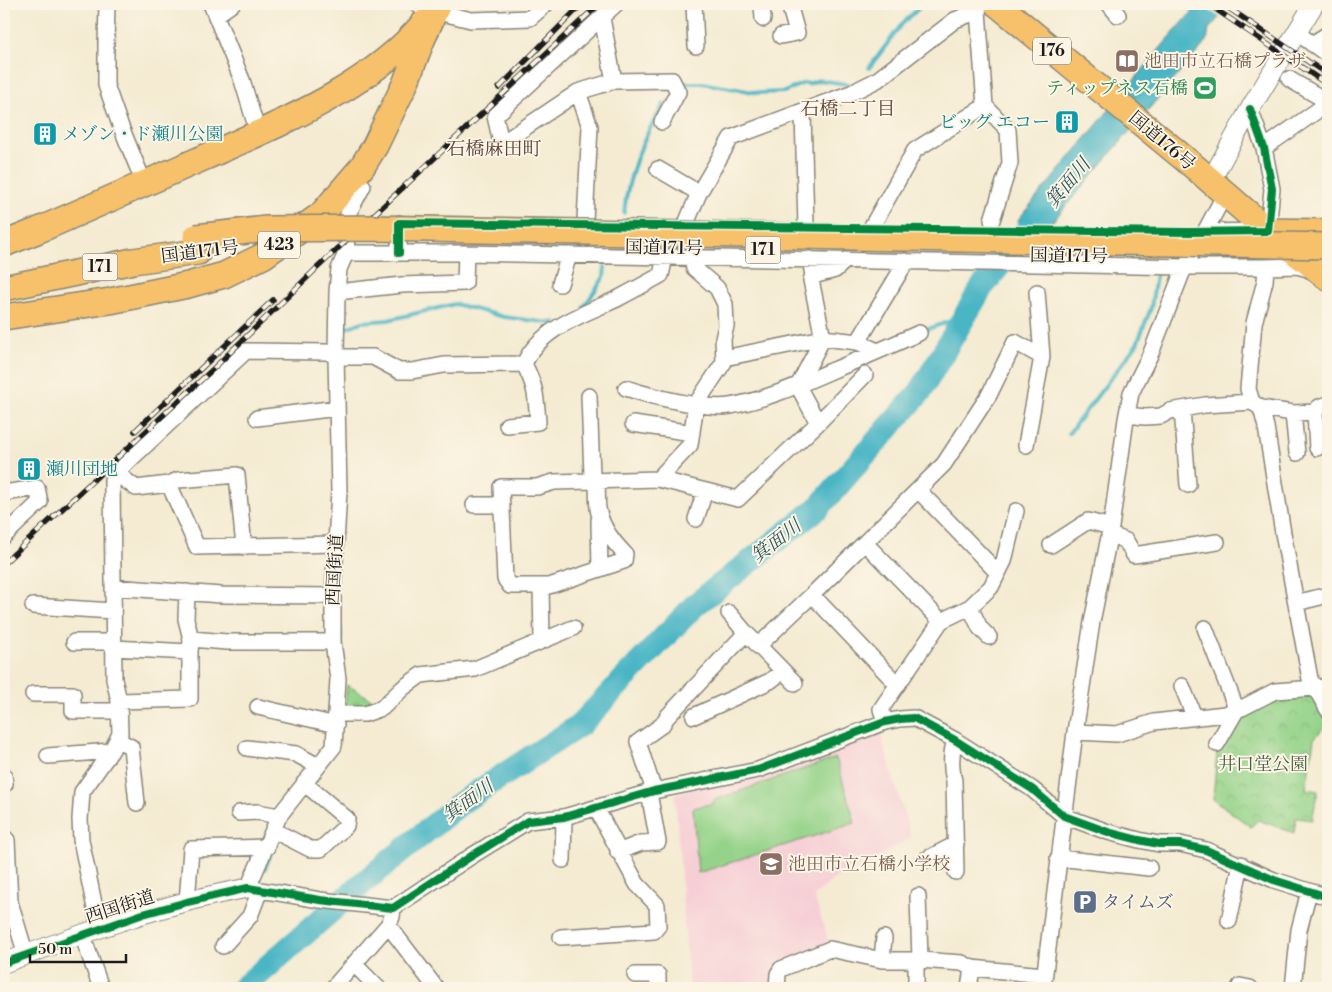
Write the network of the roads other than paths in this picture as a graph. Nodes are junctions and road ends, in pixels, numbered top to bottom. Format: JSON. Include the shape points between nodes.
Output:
{"nodes":[{"id":1,"x":107,"y":4,"type":"edge"},
{"id":2,"x":232,"y":4,"type":"edge"},
{"id":3,"x":546,"y":4,"type":"edge"},
{"id":4,"x":616,"y":4,"type":"edge"},
{"id":5,"x":694,"y":4,"type":"edge"},
{"id":6,"x":789,"y":4,"type":"edge"},
{"id":7,"x":1013,"y":4,"type":"edge"},
{"id":8,"x":1314,"y":4,"type":"edge"},
{"id":9,"x":430,"y":6,"type":"edge"},
{"id":10,"x":984,"y":6,"type":"edge"},
{"id":11,"x":214,"y":9,"type":"edge"},
{"id":12,"x":602,"y":18,"type":"junction"},
{"id":13,"x":1328,"y":34,"type":"edge"},
{"id":14,"x":780,"y":36,"type":"dead end"},
{"id":15,"x":1304,"y":39,"type":"junction"},
{"id":16,"x":696,"y":46,"type":"dead end"},
{"id":17,"x":1328,"y":55,"type":"edge"},
{"id":18,"x":378,"y":64,"type":"junction"},
{"id":19,"x":1289,"y":79,"type":"dead end"},
{"id":20,"x":614,"y":81,"type":"junction"},
{"id":21,"x":406,"y":84,"type":"junction"},
{"id":22,"x":578,"y":92,"type":"junction"},
{"id":23,"x":1111,"y":98,"type":"junction"},
{"id":24,"x":1328,"y":103,"type":"edge"},
{"id":25,"x":986,"y":106,"type":"junction"},
{"id":26,"x":1250,"y":109,"type":"junction"},
{"id":27,"x":803,"y":112,"type":"junction"},
{"id":28,"x":662,"y":122,"type":"dead end"},
{"id":29,"x":258,"y":133,"type":"junction"},
{"id":30,"x":1264,"y":148,"type":"junction"},
{"id":31,"x":658,"y":169,"type":"dead end"},
{"id":32,"x":144,"y":184,"type":"junction"},
{"id":33,"x":354,"y":187,"type":"junction"},
{"id":34,"x":1217,"y":188,"type":"junction"},
{"id":35,"x":699,"y":194,"type":"junction"},
{"id":36,"x":585,"y":224,"type":"junction"},
{"id":37,"x":997,"y":225,"type":"junction"},
{"id":38,"x":685,"y":226,"type":"junction"},
{"id":39,"x":806,"y":227,"type":"junction"},
{"id":40,"x":872,"y":228,"type":"junction"},
{"id":41,"x":1205,"y":232,"type":"junction"},
{"id":42,"x":1328,"y":232,"type":"edge"},
{"id":43,"x":1276,"y":237,"type":"junction"},
{"id":44,"x":4,"y":244,"type":"edge"},
{"id":45,"x":197,"y":244,"type":"junction"},
{"id":46,"x":1328,"y":246,"type":"edge"},
{"id":47,"x":346,"y":253,"type":"junction"},
{"id":48,"x":399,"y":253,"type":"junction"},
{"id":49,"x":466,"y":253,"type":"junction"},
{"id":50,"x":576,"y":255,"type":"junction"},
{"id":51,"x":666,"y":257,"type":"junction"},
{"id":52,"x":686,"y":257,"type":"junction"},
{"id":53,"x":810,"y":259,"type":"junction"},
{"id":54,"x":849,"y":260,"type":"junction"},
{"id":55,"x":905,"y":262,"type":"junction"},
{"id":56,"x":1186,"y":267,"type":"junction"},
{"id":57,"x":1269,"y":267,"type":"junction"},
{"id":58,"x":4,"y":272,"type":"edge"},
{"id":59,"x":1328,"y":273,"type":"edge"},
{"id":60,"x":813,"y":276,"type":"junction"},
{"id":61,"x":560,"y":284,"type":"dead end"},
{"id":62,"x":4,"y":288,"type":"edge"},
{"id":63,"x":336,"y":292,"type":"junction"},
{"id":64,"x":1037,"y":292,"type":"dead end"},
{"id":65,"x":4,"y":317,"type":"edge"},
{"id":66,"x":919,"y":333,"type":"dead end"},
{"id":67,"x":823,"y":338,"type":"junction"},
{"id":68,"x":858,"y":342,"type":"junction"},
{"id":69,"x":877,"y":351,"type":"junction"},
{"id":70,"x":341,"y":357,"type":"junction"},
{"id":71,"x":1042,"y":357,"type":"junction"},
{"id":72,"x":724,"y":358,"type":"junction"},
{"id":73,"x":524,"y":364,"type":"junction"},
{"id":74,"x":865,"y":375,"type":"dead end"},
{"id":75,"x":798,"y":386,"type":"junction"},
{"id":76,"x":626,"y":388,"type":"dead end"},
{"id":77,"x":589,"y":396,"type":"dead end"},
{"id":78,"x":696,"y":404,"type":"junction"},
{"id":79,"x":1257,"y":405,"type":"junction"},
{"id":80,"x":337,"y":408,"type":"junction"},
{"id":81,"x":1322,"y":408,"type":"edge"},
{"id":82,"x":1182,"y":409,"type":"junction"},
{"id":83,"x":1293,"y":413,"type":"junction"},
{"id":84,"x":1127,"y":415,"type":"junction"},
{"id":85,"x":256,"y":418,"type":"dead end"},
{"id":86,"x":818,"y":423,"type":"junction"},
{"id":87,"x":633,"y":424,"type":"dead end"},
{"id":88,"x":507,"y":425,"type":"dead end"},
{"id":89,"x":692,"y":433,"type":"junction"},
{"id":90,"x":1026,"y":445,"type":"dead end"},
{"id":91,"x":1317,"y":448,"type":"dead end"},
{"id":92,"x":1297,"y":453,"type":"dead end"},
{"id":93,"x":116,"y":472,"type":"junction"},
{"id":94,"x":658,"y":479,"type":"junction"},
{"id":95,"x":596,"y":481,"type":"junction"},
{"id":96,"x":170,"y":484,"type":"junction"},
{"id":97,"x":1188,"y":485,"type":"dead end"},
{"id":98,"x":705,"y":491,"type":"junction"},
{"id":99,"x":918,"y":491,"type":"junction"},
{"id":100,"x":4,"y":493,"type":"edge"},
{"id":101,"x":474,"y":505,"type":"dead end"},
{"id":102,"x":502,"y":505,"type":"junction"},
{"id":103,"x":1016,"y":511,"type":"dead end"},
{"id":104,"x":599,"y":514,"type":"junction"},
{"id":105,"x":696,"y":519,"type":"dead end"},
{"id":106,"x":1110,"y":530,"type":"junction"},
{"id":107,"x":4,"y":536,"type":"edge"},
{"id":108,"x":1217,"y":542,"type":"dead end"},
{"id":109,"x":336,"y":544,"type":"junction"},
{"id":110,"x":865,"y":544,"type":"junction"},
{"id":111,"x":1051,"y":545,"type":"dead end"},
{"id":112,"x":244,"y":547,"type":"junction"},
{"id":113,"x":600,"y":569,"type":"junction"},
{"id":114,"x":998,"y":574,"type":"junction"},
{"id":115,"x":541,"y":586,"type":"junction"},
{"id":116,"x":113,"y":587,"type":"junction"},
{"id":117,"x":187,"y":592,"type":"junction"},
{"id":118,"x":812,"y":595,"type":"junction"},
{"id":119,"x":1328,"y":595,"type":"edge"},
{"id":120,"x":333,"y":596,"type":"junction"},
{"id":121,"x":1296,"y":603,"type":"junction"},
{"id":122,"x":33,"y":606,"type":"dead end"},
{"id":123,"x":970,"y":607,"type":"junction"},
{"id":124,"x":113,"y":611,"type":"junction"},
{"id":125,"x":728,"y":613,"type":"dead end"},
{"id":126,"x":941,"y":621,"type":"junction"},
{"id":127,"x":573,"y":628,"type":"dead end"},
{"id":128,"x":1204,"y":628,"type":"dead end"},
{"id":129,"x":746,"y":633,"type":"junction"},
{"id":130,"x":990,"y":637,"type":"dead end"},
{"id":131,"x":542,"y":641,"type":"junction"},
{"id":132,"x":74,"y":642,"type":"dead end"},
{"id":133,"x":332,"y":642,"type":"junction"},
{"id":134,"x":113,"y":645,"type":"junction"},
{"id":135,"x":191,"y":646,"type":"junction"},
{"id":136,"x":758,"y":646,"type":"junction"},
{"id":137,"x":783,"y":671,"type":"junction"},
{"id":138,"x":795,"y":683,"type":"dead end"},
{"id":139,"x":897,"y":684,"type":"junction"},
{"id":140,"x":1182,"y":686,"type":"dead end"},
{"id":141,"x":1322,"y":688,"type":"edge"},
{"id":142,"x":33,"y":694,"type":"dead end"},
{"id":143,"x":119,"y":706,"type":"junction"},
{"id":144,"x":258,"y":707,"type":"dead end"},
{"id":145,"x":1328,"y":710,"type":"edge"},
{"id":146,"x":1236,"y":711,"type":"junction"},
{"id":147,"x":694,"y":716,"type":"dead end"},
{"id":148,"x":1194,"y":716,"type":"junction"},
{"id":149,"x":337,"y":720,"type":"junction"},
{"id":150,"x":885,"y":722,"type":"junction"},
{"id":151,"x":1075,"y":732,"type":"junction"},
{"id":152,"x":955,"y":740,"type":"junction"},
{"id":153,"x":1217,"y":744,"type":"dead end"},
{"id":154,"x":114,"y":745,"type":"junction"},
{"id":155,"x":247,"y":748,"type":"dead end"},
{"id":156,"x":48,"y":756,"type":"dead end"},
{"id":157,"x":318,"y":766,"type":"junction"},
{"id":158,"x":304,"y":783,"type":"junction"},
{"id":159,"x":652,"y":792,"type":"junction"},
{"id":160,"x":140,"y":797,"type":"dead end"},
{"id":161,"x":596,"y":808,"type":"junction"},
{"id":162,"x":239,"y":813,"type":"dead end"},
{"id":163,"x":279,"y":816,"type":"junction"},
{"id":164,"x":1064,"y":816,"type":"junction"},
{"id":165,"x":564,"y":817,"type":"junction"},
{"id":166,"x":274,"y":830,"type":"junction"},
{"id":167,"x":4,"y":837,"type":"edge"},
{"id":168,"x":956,"y":844,"type":"junction"},
{"id":169,"x":267,"y":847,"type":"junction"},
{"id":170,"x":618,"y":852,"type":"junction"},
{"id":171,"x":1058,"y":858,"type":"junction"},
{"id":172,"x":562,"y":860,"type":"dead end"},
{"id":173,"x":925,"y":860,"type":"dead end"},
{"id":174,"x":1241,"y":864,"type":"junction"},
{"id":175,"x":1149,"y":868,"type":"dead end"},
{"id":176,"x":956,"y":872,"type":"dead end"},
{"id":177,"x":254,"y":889,"type":"junction"},
{"id":178,"x":1309,"y":891,"type":"junction"},
{"id":179,"x":918,"y":896,"type":"dead end"},
{"id":180,"x":1328,"y":897,"type":"edge"},
{"id":181,"x":187,"y":902,"type":"junction"},
{"id":182,"x":393,"y":908,"type":"junction"},
{"id":183,"x":1229,"y":921,"type":"dead end"},
{"id":184,"x":388,"y":925,"type":"junction"},
{"id":185,"x":91,"y":931,"type":"junction"},
{"id":186,"x":561,"y":937,"type":"dead end"},
{"id":187,"x":884,"y":938,"type":"dead end"},
{"id":188,"x":223,"y":946,"type":"dead end"},
{"id":189,"x":26,"y":955,"type":"junction"},
{"id":190,"x":882,"y":960,"type":"junction"},
{"id":191,"x":918,"y":960,"type":"junction"},
{"id":192,"x":4,"y":963,"type":"edge"},
{"id":193,"x":354,"y":964,"type":"junction"},
{"id":194,"x":972,"y":968,"type":"junction"},
{"id":195,"x":635,"y":975,"type":"dead end"},
{"id":196,"x":1044,"y":982,"type":"edge"},
{"id":197,"x":916,"y":985,"type":"dead end"},
{"id":198,"x":101,"y":988,"type":"edge"},
{"id":199,"x":333,"y":988,"type":"edge"},
{"id":200,"x":378,"y":988,"type":"edge"},
{"id":201,"x":436,"y":988,"type":"edge"},
{"id":202,"x":658,"y":988,"type":"edge"},
{"id":203,"x":777,"y":988,"type":"edge"},
{"id":204,"x":969,"y":988,"type":"edge"},
{"id":205,"x":1240,"y":988,"type":"edge"},
{"id":206,"x":1250,"y":988,"type":"edge"},
{"id":207,"x":1293,"y":988,"type":"edge"}],
"edges":[{"from":1,"to":32,"type":"street","via":[[106,85]]},
{"from":2,"to":11,"type":"street"},
{"from":3,"to":9,"type":"street","via":[[530,18],[471,20]]},
{"from":4,"to":12,"type":"street"},
{"from":5,"to":16,"type":"street"},
{"from":6,"to":14,"type":"street","via":[[797,33]]},
{"from":7,"to":23,"type":"street","via":[[1093,75]]},
{"from":8,"to":15,"type":"street"},
{"from":9,"to":18,"type":"highway","via":[[414,36]]},
{"from":9,"to":21,"type":"highway","number":"423"},
{"from":10,"to":23,"type":"highway","name":"国道176号","number":"176"},
{"from":10,"to":25,"type":"street"},
{"from":10,"to":27,"type":"street","via":[[955,20],[877,80]]},
{"from":11,"to":29,"type":"street","via":[[242,80]]},
{"from":12,"to":20,"type":"street"},
{"from":12,"to":22,"type":"street","via":[[495,116],[500,138],[508,139]]},
{"from":13,"to":15,"type":"street"},
{"from":15,"to":17,"type":"street"},
{"from":15,"to":26,"type":"street"},
{"from":18,"to":21,"type":"highway","via":[[391,65],[402,74]]},
{"from":18,"to":29,"type":"highway","via":[[322,102]]},
{"from":19,"to":24,"type":"street"},
{"from":20,"to":22,"type":"street"},
{"from":20,"to":28,"type":"street","via":[[672,80],[678,92]]},
{"from":21,"to":33,"type":"highway","number":"423"},
{"from":22,"to":36,"type":"street","via":[[590,127]]},
{"from":23,"to":34,"type":"highway","name":"国道176号","number":"176"},
{"from":24,"to":30,"type":"street"},
{"from":25,"to":37,"type":"street","via":[[1008,130],[1010,163]]},
{"from":25,"to":40,"type":"street","via":[[915,150]]},
{"from":26,"to":30,"type":"street"},
{"from":26,"to":34,"type":"street"},
{"from":27,"to":35,"type":"street","via":[[731,138]]},
{"from":27,"to":39,"type":"street"},
{"from":29,"to":32,"type":"highway"},
{"from":30,"to":43,"type":"street"},
{"from":31,"to":35,"type":"street"},
{"from":32,"to":44,"type":"highway"},
{"from":33,"to":47,"type":"street","name":"西国街道","via":[[348,214]]},
{"from":33,"to":65,"type":"highway","number":"423","via":[[263,256],[224,275],[110,301]]},
{"from":34,"to":41,"type":"street"},
{"from":34,"to":43,"type":"highway","name":"国道176号","number":"176"},
{"from":35,"to":38,"type":"street"},
{"from":36,"to":38,"type":"street"},
{"from":36,"to":48,"type":"street","via":[[398,222]]},
{"from":36,"to":50,"type":"street"},
{"from":37,"to":40,"type":"street"},
{"from":37,"to":41,"type":"street"},
{"from":38,"to":39,"type":"street"},
{"from":38,"to":52,"type":"street"},
{"from":39,"to":40,"type":"street"},
{"from":40,"to":54,"type":"street"},
{"from":41,"to":43,"type":"street"},
{"from":41,"to":56,"type":"street"},
{"from":42,"to":43,"type":"highway"},
{"from":43,"to":57,"type":"street","via":[[1285,251],[1282,261]]},
{"from":43,"to":59,"type":"highway","name":"国道176号","number":"176"},
{"from":45,"to":46,"type":"highway","name":"国道171号","number":"171","bridge":true,"via":[[266,229],[372,228]]},
{"from":45,"to":58,"type":"highway","name":"国道171号","number":"171","via":[[84,254]]},
{"from":45,"to":59,"type":"highway","name":"国道171号","number":"171","via":[[370,243]]},
{"from":45,"to":62,"type":"highway","name":"国道171号","number":"171"},
{"from":47,"to":48,"type":"street"},
{"from":47,"to":63,"type":"street","name":"西国街道","via":[[339,269]]},
{"from":48,"to":49,"type":"street"},
{"from":49,"to":50,"type":"street"},
{"from":49,"to":63,"type":"street","via":[[465,283]]},
{"from":50,"to":51,"type":"street"},
{"from":50,"to":61,"type":"street"},
{"from":51,"to":52,"type":"street"},
{"from":51,"to":73,"type":"street","via":[[661,275],[558,327],[542,340]]},
{"from":52,"to":53,"type":"street"},
{"from":52,"to":72,"type":"street","via":[[717,288],[726,304]]},
{"from":53,"to":54,"type":"street"},
{"from":53,"to":60,"type":"street"},
{"from":54,"to":55,"type":"street"},
{"from":54,"to":60,"type":"street","via":[[835,270]]},
{"from":55,"to":56,"type":"street"},
{"from":55,"to":68,"type":"street"},
{"from":56,"to":57,"type":"street"},
{"from":56,"to":84,"type":"street","via":[[1152,353],[1131,393]]},
{"from":57,"to":59,"type":"street","via":[[1297,266]]},
{"from":57,"to":79,"type":"street","via":[[1254,323],[1251,350],[1248,389]]},
{"from":60,"to":67,"type":"street","via":[[811,280]]},
{"from":63,"to":70,"type":"street","name":"西国街道"},
{"from":64,"to":71,"type":"street"},
{"from":66,"to":69,"type":"street"},
{"from":67,"to":68,"type":"street"},
{"from":67,"to":72,"type":"street"},
{"from":67,"to":75,"type":"street"},
{"from":68,"to":69,"type":"street"},
{"from":69,"to":75,"type":"street"},
{"from":70,"to":73,"type":"street","via":[[373,357],[399,371]]},
{"from":70,"to":80,"type":"street","name":"西国街道"},
{"from":70,"to":93,"type":"street","via":[[327,352],[246,351]]},
{"from":71,"to":90,"type":"street"},
{"from":71,"to":99,"type":"street","via":[[1014,342],[984,402],[944,464]]},
{"from":72,"to":78,"type":"street"},
{"from":73,"to":88,"type":"street","via":[[533,381],[542,425]]},
{"from":74,"to":86,"type":"street"},
{"from":75,"to":78,"type":"street","via":[[729,406]]},
{"from":75,"to":86,"type":"street"},
{"from":76,"to":78,"type":"street"},
{"from":77,"to":95,"type":"street","via":[[592,474]]},
{"from":78,"to":89,"type":"street"},
{"from":79,"to":82,"type":"street","via":[[1205,405]]},
{"from":79,"to":83,"type":"street"},
{"from":79,"to":121,"type":"street","via":[[1266,426]]},
{"from":80,"to":85,"type":"street"},
{"from":80,"to":109,"type":"street","name":"西国街道","via":[[339,491]]},
{"from":81,"to":83,"type":"street"},
{"from":81,"to":91,"type":"street"},
{"from":82,"to":84,"type":"street","via":[[1161,416]]},
{"from":82,"to":97,"type":"street"},
{"from":83,"to":92,"type":"street"},
{"from":84,"to":106,"type":"street"},
{"from":86,"to":98,"type":"street","via":[[738,499]]},
{"from":87,"to":89,"type":"street"},
{"from":89,"to":94,"type":"street","via":[[690,444]]},
{"from":93,"to":96,"type":"street","via":[[136,488]]},
{"from":93,"to":116,"type":"street","via":[[112,480]]},
{"from":94,"to":95,"type":"street"},
{"from":94,"to":98,"type":"street"},
{"from":95,"to":102,"type":"street","via":[[501,488]]},
{"from":95,"to":104,"type":"street"},
{"from":96,"to":112,"type":"street","via":[[197,547]]},
{"from":96,"to":112,"type":"street","via":[[178,480],[237,475]]},
{"from":98,"to":105,"type":"street"},
{"from":99,"to":110,"type":"street"},
{"from":99,"to":114,"type":"street"},
{"from":100,"to":107,"type":"street","via":[[37,488],[40,502]]},
{"from":101,"to":102,"type":"street"},
{"from":102,"to":115,"type":"street","via":[[505,579],[510,586]]},
{"from":103,"to":114,"type":"street"},
{"from":104,"to":113,"type":"street"},
{"from":104,"to":113,"type":"street","via":[[612,540],[625,554],[624,561]]},
{"from":106,"to":108,"type":"street","via":[[1126,541],[1134,555]]},
{"from":106,"to":111,"type":"street","via":[[1088,521]]},
{"from":106,"to":151,"type":"street"},
{"from":109,"to":112,"type":"street"},
{"from":109,"to":120,"type":"street","name":"西国街道"},
{"from":110,"to":118,"type":"street"},
{"from":110,"to":126,"type":"street"},
{"from":113,"to":115,"type":"street"},
{"from":114,"to":123,"type":"street"},
{"from":115,"to":131,"type":"street"},
{"from":116,"to":117,"type":"street"},
{"from":116,"to":124,"type":"street"},
{"from":117,"to":120,"type":"street"},
{"from":117,"to":135,"type":"street","via":[[186,619]]},
{"from":118,"to":136,"type":"street"},
{"from":118,"to":139,"type":"street"},
{"from":119,"to":121,"type":"street"},
{"from":120,"to":133,"type":"street","name":"西国街道"},
{"from":121,"to":141,"type":"street","via":[[1310,679]]},
{"from":122,"to":124,"type":"street"},
{"from":123,"to":126,"type":"street"},
{"from":123,"to":130,"type":"street","via":[[980,628]]},
{"from":124,"to":134,"type":"street"},
{"from":125,"to":129,"type":"street"},
{"from":126,"to":139,"type":"street"},
{"from":127,"to":131,"type":"street"},
{"from":128,"to":146,"type":"street"},
{"from":129,"to":136,"type":"street"},
{"from":129,"to":159,"type":"street","via":[[662,726],[638,742]]},
{"from":131,"to":149,"type":"street","via":[[475,669],[421,675],[382,708]]},
{"from":132,"to":134,"type":"street"},
{"from":133,"to":135,"type":"street","via":[[227,642]]},
{"from":133,"to":149,"type":"street","name":"西国街道","via":[[338,679]]},
{"from":134,"to":135,"type":"street"},
{"from":134,"to":143,"type":"street"},
{"from":135,"to":143,"type":"street","via":[[190,704]]},
{"from":136,"to":137,"type":"street"},
{"from":137,"to":138,"type":"street"},
{"from":137,"to":147,"type":"street","via":[[770,681]]},
{"from":139,"to":150,"type":"street","via":[[881,709]]},
{"from":140,"to":148,"type":"street"},
{"from":141,"to":145,"type":"street"},
{"from":141,"to":146,"type":"street","via":[[1275,691]]},
{"from":142,"to":143,"type":"street","via":[[73,694],[73,711]]},
{"from":143,"to":154,"type":"street","via":[[120,734]]},
{"from":144,"to":149,"type":"street","via":[[273,716]]},
{"from":146,"to":148,"type":"street"},
{"from":146,"to":153,"type":"street"},
{"from":148,"to":151,"type":"street","via":[[1154,722],[1117,734]]},
{"from":149,"to":157,"type":"street","name":"西国街道","via":[[334,746]]},
{"from":150,"to":152,"type":"street","via":[[914,718]]},
{"from":150,"to":159,"type":"street","via":[[758,770]]},
{"from":151,"to":164,"type":"street"},
{"from":152,"to":164,"type":"street","via":[[1032,789]]},
{"from":152,"to":168,"type":"street","via":[[952,773]]},
{"from":154,"to":156,"type":"street"},
{"from":154,"to":160,"type":"street","via":[[131,747]]},
{"from":154,"to":185,"type":"street","via":[[82,792],[81,840]]},
{"from":155,"to":157,"type":"street","via":[[264,743]]},
{"from":157,"to":158,"type":"street","name":"西国街道"},
{"from":158,"to":163,"type":"street","name":"西国街道"},
{"from":158,"to":166,"type":"street","via":[[347,820],[346,826],[322,849],[310,849]]},
{"from":159,"to":161,"type":"street"},
{"from":159,"to":170,"type":"street","via":[[658,842]]},
{"from":161,"to":165,"type":"street"},
{"from":161,"to":170,"type":"street"},
{"from":162,"to":163,"type":"street"},
{"from":163,"to":166,"type":"street","name":"西国街道"},
{"from":164,"to":171,"type":"street"},
{"from":164,"to":174,"type":"street","via":[[1139,840],[1206,850]]},
{"from":165,"to":172,"type":"street"},
{"from":165,"to":182,"type":"street","via":[[528,821]]},
{"from":166,"to":169,"type":"street","name":"西国街道"},
{"from":167,"to":189,"type":"street","via":[[7,840],[10,902]]},
{"from":168,"to":173,"type":"street"},
{"from":168,"to":176,"type":"street"},
{"from":169,"to":177,"type":"street","name":"西国街道"},
{"from":169,"to":181,"type":"street","via":[[190,849]]},
{"from":170,"to":186,"type":"street","via":[[637,884],[657,905],[658,926],[647,932]]},
{"from":171,"to":175,"type":"street","via":[[1126,871]]},
{"from":171,"to":196,"type":"street"},
{"from":174,"to":178,"type":"street","via":[[1274,880]]},
{"from":174,"to":183,"type":"street"},
{"from":177,"to":181,"type":"street","name":"西国街道"},
{"from":177,"to":182,"type":"street"},
{"from":177,"to":188,"type":"street","via":[[250,916]]},
{"from":178,"to":180,"type":"street"},
{"from":178,"to":207,"type":"street","via":[[1299,930]]},
{"from":179,"to":191,"type":"street"},
{"from":181,"to":185,"type":"street","name":"西国街道"},
{"from":182,"to":184,"type":"street"},
{"from":184,"to":193,"type":"street"},
{"from":184,"to":201,"type":"street"},
{"from":185,"to":189,"type":"street","name":"西国街道"},
{"from":185,"to":198,"type":"street"},
{"from":187,"to":190,"type":"street"},
{"from":189,"to":192,"type":"street","name":"西国街道"},
{"from":190,"to":191,"type":"street"},
{"from":190,"to":203,"type":"street","via":[[830,949],[781,969]]},
{"from":191,"to":194,"type":"street","via":[[962,963]]},
{"from":191,"to":197,"type":"street"},
{"from":193,"to":199,"type":"street"},
{"from":193,"to":200,"type":"street"},
{"from":194,"to":196,"type":"street"},
{"from":194,"to":204,"type":"street"},
{"from":195,"to":202,"type":"street","via":[[658,975]]},
{"from":205,"to":206,"type":"street"}]}
